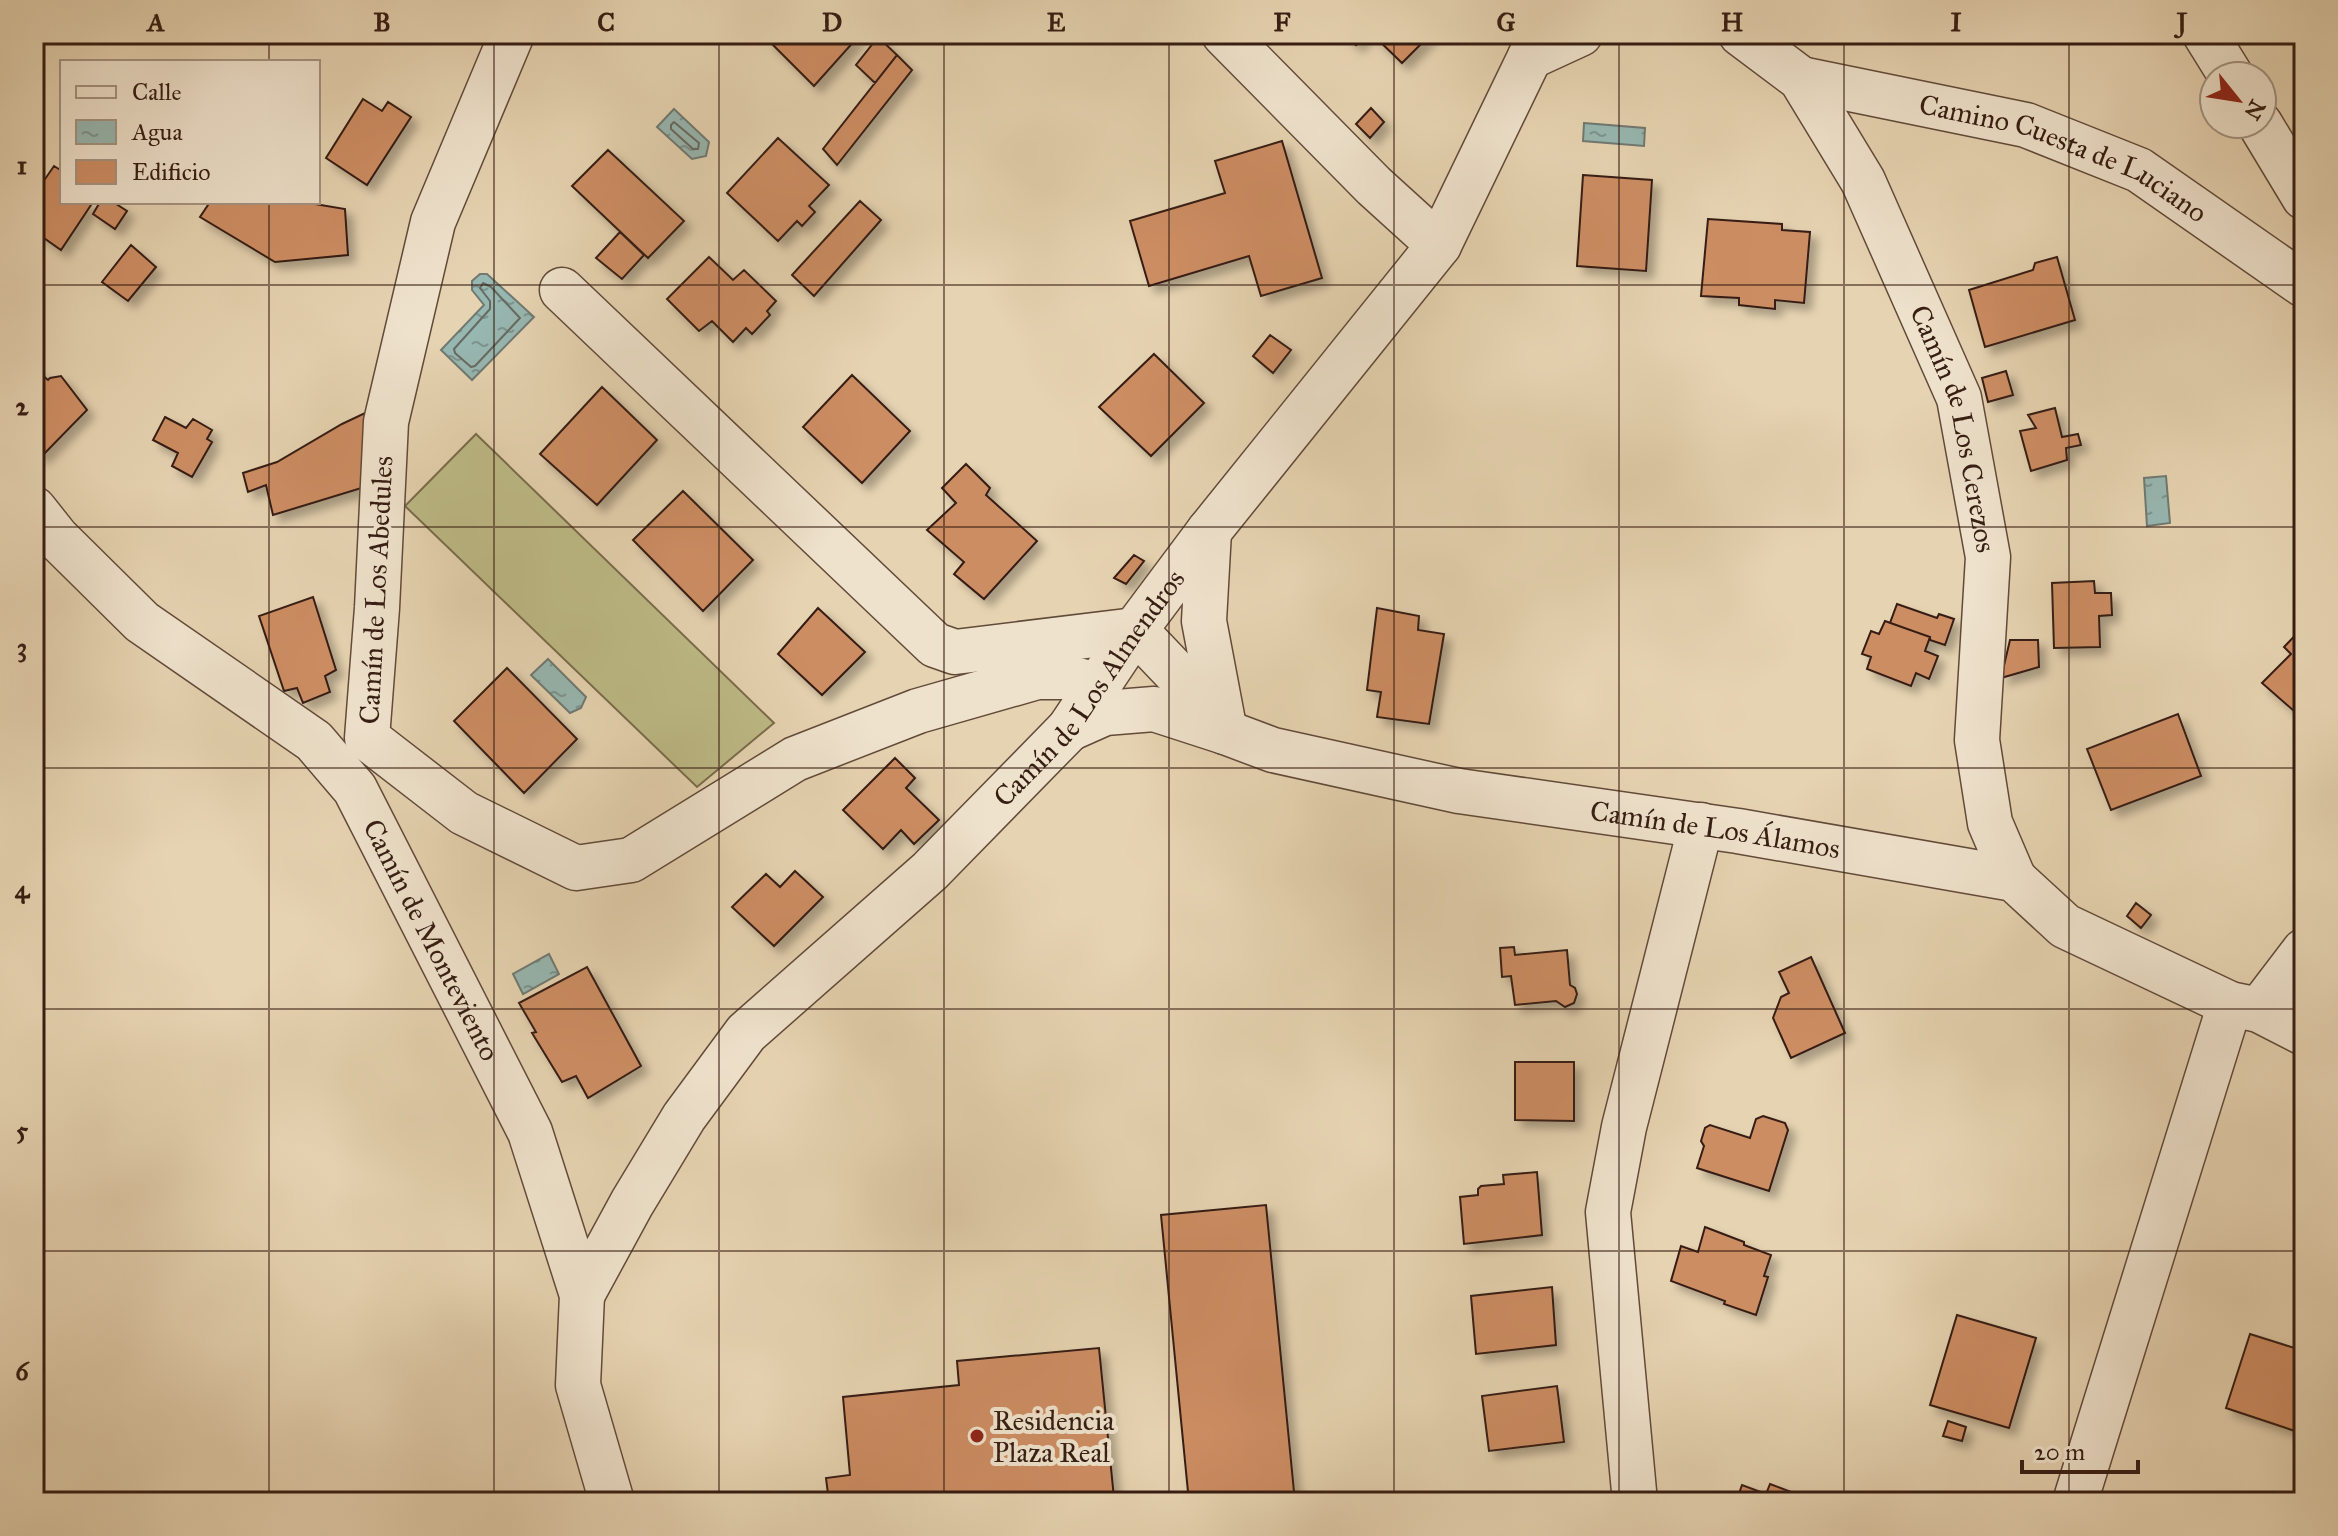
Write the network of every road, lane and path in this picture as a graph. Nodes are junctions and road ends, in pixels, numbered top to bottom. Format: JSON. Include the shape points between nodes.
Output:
{"nodes":[{"id":1,"x":512,"y":34,"type":"edge"},
{"id":2,"x":1224,"y":34,"type":"edge"},
{"id":3,"x":1580,"y":34,"type":"edge"},
{"id":4,"x":1741,"y":34,"type":"edge"},
{"id":5,"x":2205,"y":34,"type":"edge"},
{"id":6,"x":1535,"y":46,"type":"edge"},
{"id":7,"x":2221,"y":60,"type":"edge"},
{"id":8,"x":1801,"y":79,"type":"junction"},
{"id":9,"x":2270,"y":140,"type":"edge"},
{"id":10,"x":2304,"y":197,"type":"edge"},
{"id":11,"x":1439,"y":245,"type":"junction"},
{"id":12,"x":2304,"y":285,"type":"edge"},
{"id":13,"x":562,"y":290,"type":"dead end"},
{"id":14,"x":34,"y":509,"type":"edge"},
{"id":15,"x":1209,"y":531,"type":"junction"},
{"id":16,"x":1135,"y":630,"type":"junction"},
{"id":17,"x":1098,"y":685,"type":"junction"},
{"id":18,"x":1069,"y":729,"type":"junction"},
{"id":19,"x":1225,"y":732,"type":"junction"},
{"id":20,"x":367,"y":738,"type":"junction"},
{"id":21,"x":314,"y":741,"type":"junction"},
{"id":22,"x":1701,"y":825,"type":"junction"},
{"id":23,"x":2014,"y":879,"type":"junction"},
{"id":24,"x":2304,"y":951,"type":"edge"},
{"id":25,"x":2244,"y":1007,"type":"junction"},
{"id":26,"x":2304,"y":1033,"type":"edge"},
{"id":27,"x":582,"y":1295,"type":"junction"},
{"id":28,"x":612,"y":1502,"type":"edge"},
{"id":29,"x":1635,"y":1502,"type":"edge"},
{"id":30,"x":2075,"y":1502,"type":"edge"}],
"edges":[{"from":1,"to":20,"type":"street","name":"Camín de Los Abedules","via":[[433,222],[386,422]]},
{"from":2,"to":11,"type":"street"},
{"from":3,"to":6,"type":"street"},
{"from":4,"to":8,"type":"street","name":"Camín de Los Cerezos"},
{"from":5,"to":7,"type":"street"},
{"from":6,"to":11,"type":"street","name":"Camín de Los Almendros"},
{"from":8,"to":12,"type":"street","name":"Camino Cuesta de Luciano","via":[[2026,125],[2139,170]]},
{"from":8,"to":23,"type":"street","name":"Camín de Los Cerezos","via":[[1863,181],[1959,398],[1988,557],[1977,740],[1990,823]]},
{"from":9,"to":10,"type":"street"},
{"from":11,"to":15,"type":"street","name":"Camín de Los Almendros"},
{"from":13,"to":16,"type":"street","via":[[935,645],[955,652]]},
{"from":14,"to":21,"type":"street","name":"Camín de Monteviento","via":[[142,622]]},
{"from":15,"to":16,"type":"street","name":"Camín de Los Almendros"},
{"from":15,"to":19,"type":"street","via":[[1204,621]]},
{"from":16,"to":17,"type":"street","name":"Camín de Los Almendros"},
{"from":16,"to":19,"type":"street","name":"Camín de Los Álamos"},
{"from":17,"to":18,"type":"street","name":"Camín de Los Almendros"},
{"from":17,"to":20,"type":"street","name":"Camín de Los Abedules","via":[[1037,677],[918,711],[795,759],[631,860],[576,868],[464,813]]},
{"from":18,"to":19,"type":"street","via":[[1105,713],[1154,709]]},
{"from":18,"to":27,"type":"street","name":"Camín de Los Almendros","via":[[930,871],[746,1033],[684,1117]]},
{"from":19,"to":22,"type":"street","name":"Camín de Los Álamos","via":[[1273,750],[1459,791]]},
{"from":20,"to":21,"type":"street","via":[[336,732]]},
{"from":21,"to":27,"type":"street","name":"Camín de Monteviento","via":[[355,789],[530,1132]]},
{"from":22,"to":23,"type":"street","name":"Camín de Los Álamos"},
{"from":22,"to":29,"type":"street","via":[[1624,1127],[1608,1212]]},
{"from":23,"to":25,"type":"street","via":[[2065,926]]},
{"from":24,"to":25,"type":"street"},
{"from":25,"to":26,"type":"street"},
{"from":25,"to":30,"type":"street"},
{"from":27,"to":28,"type":"street","name":"Camín de Monteviento","via":[[578,1385]]}]}
